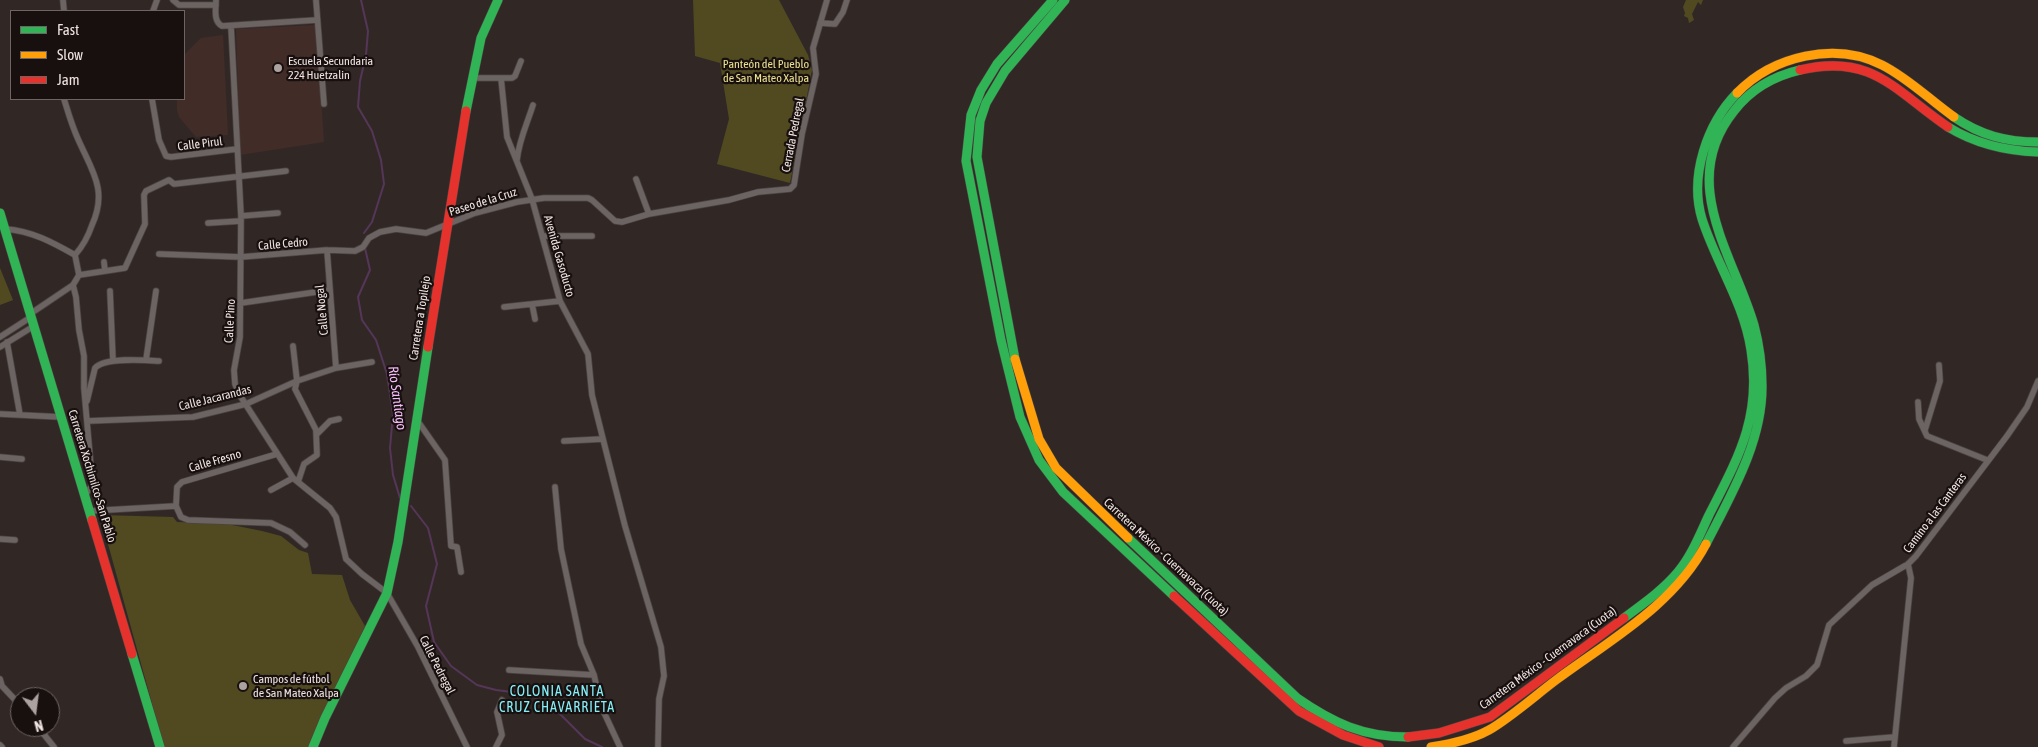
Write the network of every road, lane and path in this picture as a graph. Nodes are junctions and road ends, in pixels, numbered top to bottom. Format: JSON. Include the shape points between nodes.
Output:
{"nodes":[{"id":1,"x":173,"y":0,"type":"edge"},
{"id":2,"x":316,"y":0,"type":"edge"},
{"id":3,"x":498,"y":0,"type":"edge"},
{"id":4,"x":827,"y":0,"type":"edge"},
{"id":5,"x":847,"y":0,"type":"edge"},
{"id":6,"x":1053,"y":0,"type":"edge"},
{"id":7,"x":1065,"y":0,"type":"edge"},
{"id":8,"x":216,"y":2,"type":"edge"},
{"id":9,"x":317,"y":20,"type":"junction"},
{"id":10,"x":820,"y":22,"type":"junction"},
{"id":11,"x":231,"y":26,"type":"junction"},
{"id":12,"x":522,"y":61,"type":"dead end"},
{"id":13,"x":472,"y":78,"type":"junction"},
{"id":14,"x":501,"y":78,"type":"junction"},
{"id":15,"x":64,"y":100,"type":"edge"},
{"id":16,"x":152,"y":100,"type":"edge"},
{"id":17,"x":324,"y":104,"type":"dead end"},
{"id":18,"x":533,"y":105,"type":"dead end"},
{"id":19,"x":2038,"y":142,"type":"edge"},
{"id":20,"x":236,"y":149,"type":"junction"},
{"id":21,"x":2038,"y":152,"type":"edge"},
{"id":22,"x":517,"y":160,"type":"junction"},
{"id":23,"x":286,"y":171,"type":"dead end"},
{"id":24,"x":238,"y":175,"type":"junction"},
{"id":25,"x":636,"y":179,"type":"dead end"},
{"id":26,"x":793,"y":187,"type":"joint"},
{"id":27,"x":532,"y":199,"type":"junction"},
{"id":28,"x":0,"y":213,"type":"edge"},
{"id":29,"x":278,"y":213,"type":"dead end"},
{"id":30,"x":649,"y":214,"type":"junction"},
{"id":31,"x":241,"y":219,"type":"junction"},
{"id":32,"x":208,"y":223,"type":"dead end"},
{"id":33,"x":447,"y":223,"type":"junction"},
{"id":34,"x":5,"y":229,"type":"junction"},
{"id":35,"x":543,"y":236,"type":"junction"},
{"id":36,"x":592,"y":236,"type":"dead end"},
{"id":37,"x":327,"y":250,"type":"junction"},
{"id":38,"x":158,"y":254,"type":"dead end"},
{"id":39,"x":75,"y":255,"type":"junction"},
{"id":40,"x":241,"y":257,"type":"junction"},
{"id":41,"x":104,"y":262,"type":"dead end"},
{"id":42,"x":105,"y":271,"type":"junction"},
{"id":43,"x":79,"y":275,"type":"junction"},
{"id":44,"x":73,"y":285,"type":"junction"},
{"id":45,"x":330,"y":290,"type":"junction"},
{"id":46,"x":110,"y":291,"type":"dead end"},
{"id":47,"x":156,"y":291,"type":"dead end"},
{"id":48,"x":560,"y":301,"type":"junction"},
{"id":49,"x":241,"y":303,"type":"junction"},
{"id":50,"x":532,"y":304,"type":"junction"},
{"id":51,"x":504,"y":307,"type":"dead end"},
{"id":52,"x":32,"y":319,"type":"junction"},
{"id":53,"x":535,"y":319,"type":"dead end"},
{"id":54,"x":0,"y":337,"type":"edge"},
{"id":55,"x":7,"y":342,"type":"junction"},
{"id":56,"x":293,"y":346,"type":"dead end"},
{"id":57,"x":0,"y":347,"type":"edge"},
{"id":58,"x":146,"y":360,"type":"junction"},
{"id":59,"x":114,"y":361,"type":"junction"},
{"id":60,"x":159,"y":361,"type":"dead end"},
{"id":61,"x":372,"y":362,"type":"dead end"},
{"id":62,"x":1939,"y":365,"type":"dead end"},
{"id":63,"x":336,"y":368,"type":"junction"},
{"id":64,"x":297,"y":381,"type":"junction"},
{"id":65,"x":2038,"y":381,"type":"edge"},
{"id":66,"x":1918,"y":402,"type":"dead end"},
{"id":67,"x":246,"y":404,"type":"junction"},
{"id":68,"x":85,"y":407,"type":"junction"},
{"id":69,"x":0,"y":414,"type":"edge"},
{"id":70,"x":20,"y":415,"type":"junction"},
{"id":71,"x":61,"y":417,"type":"junction"},
{"id":72,"x":339,"y":419,"type":"dead end"},
{"id":73,"x":417,"y":420,"type":"junction"},
{"id":74,"x":87,"y":422,"type":"junction"},
{"id":75,"x":1924,"y":430,"type":"junction"},
{"id":76,"x":316,"y":434,"type":"junction"},
{"id":77,"x":603,"y":439,"type":"junction"},
{"id":78,"x":564,"y":441,"type":"dead end"},
{"id":79,"x":277,"y":454,"type":"junction"},
{"id":80,"x":0,"y":457,"type":"edge"},
{"id":81,"x":22,"y":459,"type":"dead end"},
{"id":82,"x":1987,"y":460,"type":"junction"},
{"id":83,"x":296,"y":480,"type":"junction"},
{"id":84,"x":555,"y":487,"type":"dead end"},
{"id":85,"x":271,"y":490,"type":"dead end"},
{"id":86,"x":85,"y":495,"type":"junction"},
{"id":87,"x":176,"y":506,"type":"junction"},
{"id":88,"x":89,"y":511,"type":"junction"},
{"id":89,"x":0,"y":539,"type":"edge"},
{"id":90,"x":15,"y":540,"type":"dead end"},
{"id":91,"x":305,"y":545,"type":"dead end"},
{"id":92,"x":1908,"y":564,"type":"junction"},
{"id":93,"x":462,"y":572,"type":"dead end"},
{"id":94,"x":387,"y":593,"type":"junction"},
{"id":95,"x":509,"y":670,"type":"dead end"},
{"id":96,"x":594,"y":675,"type":"junction"},
{"id":97,"x":0,"y":683,"type":"edge"},
{"id":98,"x":10,"y":694,"type":"edge"},
{"id":99,"x":502,"y":700,"type":"dead end"},
{"id":100,"x":46,"y":737,"type":"edge"},
{"id":101,"x":1895,"y":737,"type":"junction"},
{"id":102,"x":1846,"y":741,"type":"dead end"},
{"id":103,"x":54,"y":747,"type":"edge"},
{"id":104,"x":160,"y":747,"type":"edge"},
{"id":105,"x":313,"y":747,"type":"edge"},
{"id":106,"x":468,"y":747,"type":"edge"},
{"id":107,"x":496,"y":747,"type":"edge"},
{"id":108,"x":620,"y":747,"type":"edge"},
{"id":109,"x":658,"y":747,"type":"edge"},
{"id":110,"x":1378,"y":747,"type":"edge"},
{"id":111,"x":1431,"y":747,"type":"edge"},
{"id":112,"x":1732,"y":747,"type":"edge"},
{"id":113,"x":1894,"y":747,"type":"edge"}],
"edges":[{"from":1,"to":8,"type":"street","via":[[179,4]]},
{"from":2,"to":9,"type":"street"},
{"from":3,"to":13,"type":"main road","name":"Carretera a Topilejo","via":[[481,38]]},
{"from":4,"to":10,"type":"street","name":"Cerrada Pedregal"},
{"from":5,"to":10,"type":"street","via":[[835,24]]},
{"from":6,"to":110,"type":"main road","name":"Carretera México - Cuernavaca (Cuota)","via":[[988,78],[971,115],[967,143],[966,161],[984,259],[1026,433],[1063,492],[1288,703],[1334,733]]},
{"from":7,"to":19,"type":"main road","name":"Carretera México - Cuernavaca (Cuota)","via":[[996,84],[980,121],[977,157],[1011,343],[1039,439],[1067,480],[1297,698],[1336,724],[1363,733],[1419,738],[1465,729],[1490,718],[1654,596],[1687,560],[1737,458],[1754,395],[1748,335],[1701,215],[1698,190],[1706,139],[1712,124],[1748,82],[1767,69],[1799,57],[1828,53],[1856,56],[1893,71],[1974,131],[2002,140]]},
{"from":8,"to":11,"type":"street","via":[[218,23]]},
{"from":9,"to":11,"type":"street"},
{"from":9,"to":17,"type":"street"},
{"from":10,"to":26,"type":"street","name":"Cerrada Pedregal","via":[[813,56],[816,74]]},
{"from":11,"to":20,"type":"street","name":"Calle Pino"},
{"from":12,"to":14,"type":"street","via":[[515,76]]},
{"from":13,"to":14,"type":"street"},
{"from":13,"to":33,"type":"main road","name":"Carretera a Topilejo"},
{"from":14,"to":22,"type":"street","name":"Avenida Gasoducto","via":[[507,137]]},
{"from":15,"to":39,"type":"street","via":[[98,182],[100,198],[99,211],[84,246]]},
{"from":16,"to":20,"type":"street","name":"Calle Pirul","via":[[166,156]]},
{"from":18,"to":22,"type":"street","via":[[520,137]]},
{"from":20,"to":24,"type":"street","name":"Calle Pino"},
{"from":21,"to":111,"type":"main road","name":"Carretera México - Cuernavaca (Cuota)","via":[[2005,150],[1970,139],[1887,80],[1850,66],[1820,66],[1790,72],[1769,80],[1749,94],[1730,116],[1718,138],[1709,174],[1709,198],[1718,237],[1754,325],[1762,392],[1759,418],[1745,463],[1709,538],[1682,581],[1635,622],[1489,730],[1454,744]]},
{"from":22,"to":27,"type":"street","name":"Avenida Gasoducto"},
{"from":23,"to":24,"type":"street"},
{"from":24,"to":31,"type":"street","name":"Calle Pino"},
{"from":24,"to":42,"type":"street","via":[[174,184],[169,180],[146,190],[145,224],[127,265]]},
{"from":25,"to":30,"type":"street"},
{"from":26,"to":30,"type":"street","name":"Paseo de la Cruz"},
{"from":27,"to":30,"type":"street","name":"Paseo de la Cruz","via":[[588,198],[615,221],[622,222]]},
{"from":27,"to":33,"type":"street","name":"Paseo de la Cruz","via":[[497,206]]},
{"from":27,"to":35,"type":"street","name":"Avenida Gasoducto"},
{"from":28,"to":34,"type":"main road","name":"Carretera Xochimilco-San Pablo"},
{"from":29,"to":31,"type":"street"},
{"from":31,"to":32,"type":"street"},
{"from":31,"to":40,"type":"street","name":"Calle Pino"},
{"from":33,"to":37,"type":"street","name":"Paseo de la Cruz","via":[[426,233],[396,229],[380,232],[355,251]]},
{"from":33,"to":73,"type":"main road","name":"Carretera a Topilejo"},
{"from":34,"to":39,"type":"street","via":[[37,235]]},
{"from":34,"to":52,"type":"main road","name":"Carretera Xochimilco-San Pablo"},
{"from":35,"to":36,"type":"street"},
{"from":35,"to":48,"type":"street","name":"Avenida Gasoducto"},
{"from":37,"to":40,"type":"street","name":"Calle Cedro"},
{"from":37,"to":45,"type":"street","name":"Calle Nogal"},
{"from":38,"to":40,"type":"street","name":"Calle Cedro"},
{"from":39,"to":43,"type":"street"},
{"from":40,"to":49,"type":"street","name":"Calle Pino"},
{"from":41,"to":42,"type":"street"},
{"from":42,"to":43,"type":"street"},
{"from":43,"to":44,"type":"street"},
{"from":44,"to":52,"type":"street"},
{"from":44,"to":68,"type":"street","via":[[84,356]]},
{"from":45,"to":49,"type":"street"},
{"from":45,"to":63,"type":"street","name":"Calle Nogal"},
{"from":46,"to":59,"type":"street"},
{"from":47,"to":58,"type":"street"},
{"from":48,"to":50,"type":"street"},
{"from":48,"to":77,"type":"street","name":"Avenida Gasoducto","via":[[588,354],[592,395]]},
{"from":49,"to":67,"type":"street","name":"Calle Pino","via":[[240,337],[234,370],[236,384]]},
{"from":50,"to":51,"type":"street"},
{"from":50,"to":53,"type":"street"},
{"from":52,"to":54,"type":"street"},
{"from":52,"to":55,"type":"street"},
{"from":52,"to":71,"type":"main road","name":"Carretera Xochimilco-San Pablo"},
{"from":55,"to":57,"type":"street"},
{"from":55,"to":70,"type":"street"},
{"from":56,"to":64,"type":"street"},
{"from":58,"to":59,"type":"street"},
{"from":58,"to":60,"type":"street"},
{"from":59,"to":68,"type":"street","via":[[98,364],[95,368]]},
{"from":61,"to":63,"type":"street","name":"Calle Jacarandas"},
{"from":62,"to":75,"type":"street","via":[[1940,381]]},
{"from":63,"to":64,"type":"street","name":"Calle Jacarandas"},
{"from":64,"to":67,"type":"street","name":"Calle Jacarandas"},
{"from":64,"to":76,"type":"street","via":[[295,389]]},
{"from":65,"to":82,"type":"street","name":"Camino a las Canteras","via":[[2027,407]]},
{"from":66,"to":75,"type":"street","via":[[1919,419]]},
{"from":67,"to":74,"type":"street","name":"Calle Jacarandas","via":[[193,417]]},
{"from":67,"to":79,"type":"street","name":"Calle Pino"},
{"from":68,"to":74,"type":"street"},
{"from":69,"to":70,"type":"street"},
{"from":70,"to":71,"type":"street"},
{"from":71,"to":86,"type":"main road","name":"Carretera Xochimilco-San Pablo"},
{"from":72,"to":76,"type":"street","via":[[330,421]]},
{"from":73,"to":93,"type":"street","via":[[445,460],[450,546],[457,547]]},
{"from":73,"to":94,"type":"main road","name":"Carretera a Topilejo"},
{"from":74,"to":86,"type":"street","via":[[92,483]]},
{"from":75,"to":82,"type":"street","via":[[1928,436]]},
{"from":76,"to":83,"type":"street","via":[[317,455],[304,464]]},
{"from":77,"to":78,"type":"street"},
{"from":77,"to":109,"type":"street","name":"Avenida Gasoducto","via":[[661,646],[664,676],[659,699]]},
{"from":79,"to":83,"type":"street","name":"Calle Pino"},
{"from":79,"to":87,"type":"street","name":"Calle Fresno","via":[[182,482],[177,487]]},
{"from":80,"to":81,"type":"street"},
{"from":82,"to":92,"type":"street","name":"Camino a las Canteras"},
{"from":83,"to":85,"type":"street"},
{"from":83,"to":94,"type":"street","name":"Calle Pino","via":[[330,508],[336,517],[346,558]]},
{"from":84,"to":96,"type":"street","via":[[561,550],[570,594],[581,644]]},
{"from":86,"to":88,"type":"main road","name":"Carretera Xochimilco-San Pablo"},
{"from":87,"to":88,"type":"street"},
{"from":87,"to":91,"type":"street","via":[[181,517],[188,520],[281,526]]},
{"from":88,"to":104,"type":"main road","name":"Carretera Xochimilco-San Pablo"},
{"from":89,"to":90,"type":"street"},
{"from":92,"to":101,"type":"street","via":[[1911,578]]},
{"from":92,"to":112,"type":"street","name":"Camino a las Canteras","via":[[1872,585],[1829,624],[1817,664],[1775,698]]},
{"from":94,"to":105,"type":"main road","name":"Carretera a Topilejo"},
{"from":94,"to":106,"type":"street","name":"Calle Pedregal"},
{"from":95,"to":96,"type":"street"},
{"from":96,"to":108,"type":"street","via":[[601,706]]},
{"from":97,"to":98,"type":"street"},
{"from":99,"to":107,"type":"street","via":[[497,712],[503,731]]},
{"from":100,"to":103,"type":"street"},
{"from":101,"to":102,"type":"street"},
{"from":101,"to":113,"type":"street"}]}
